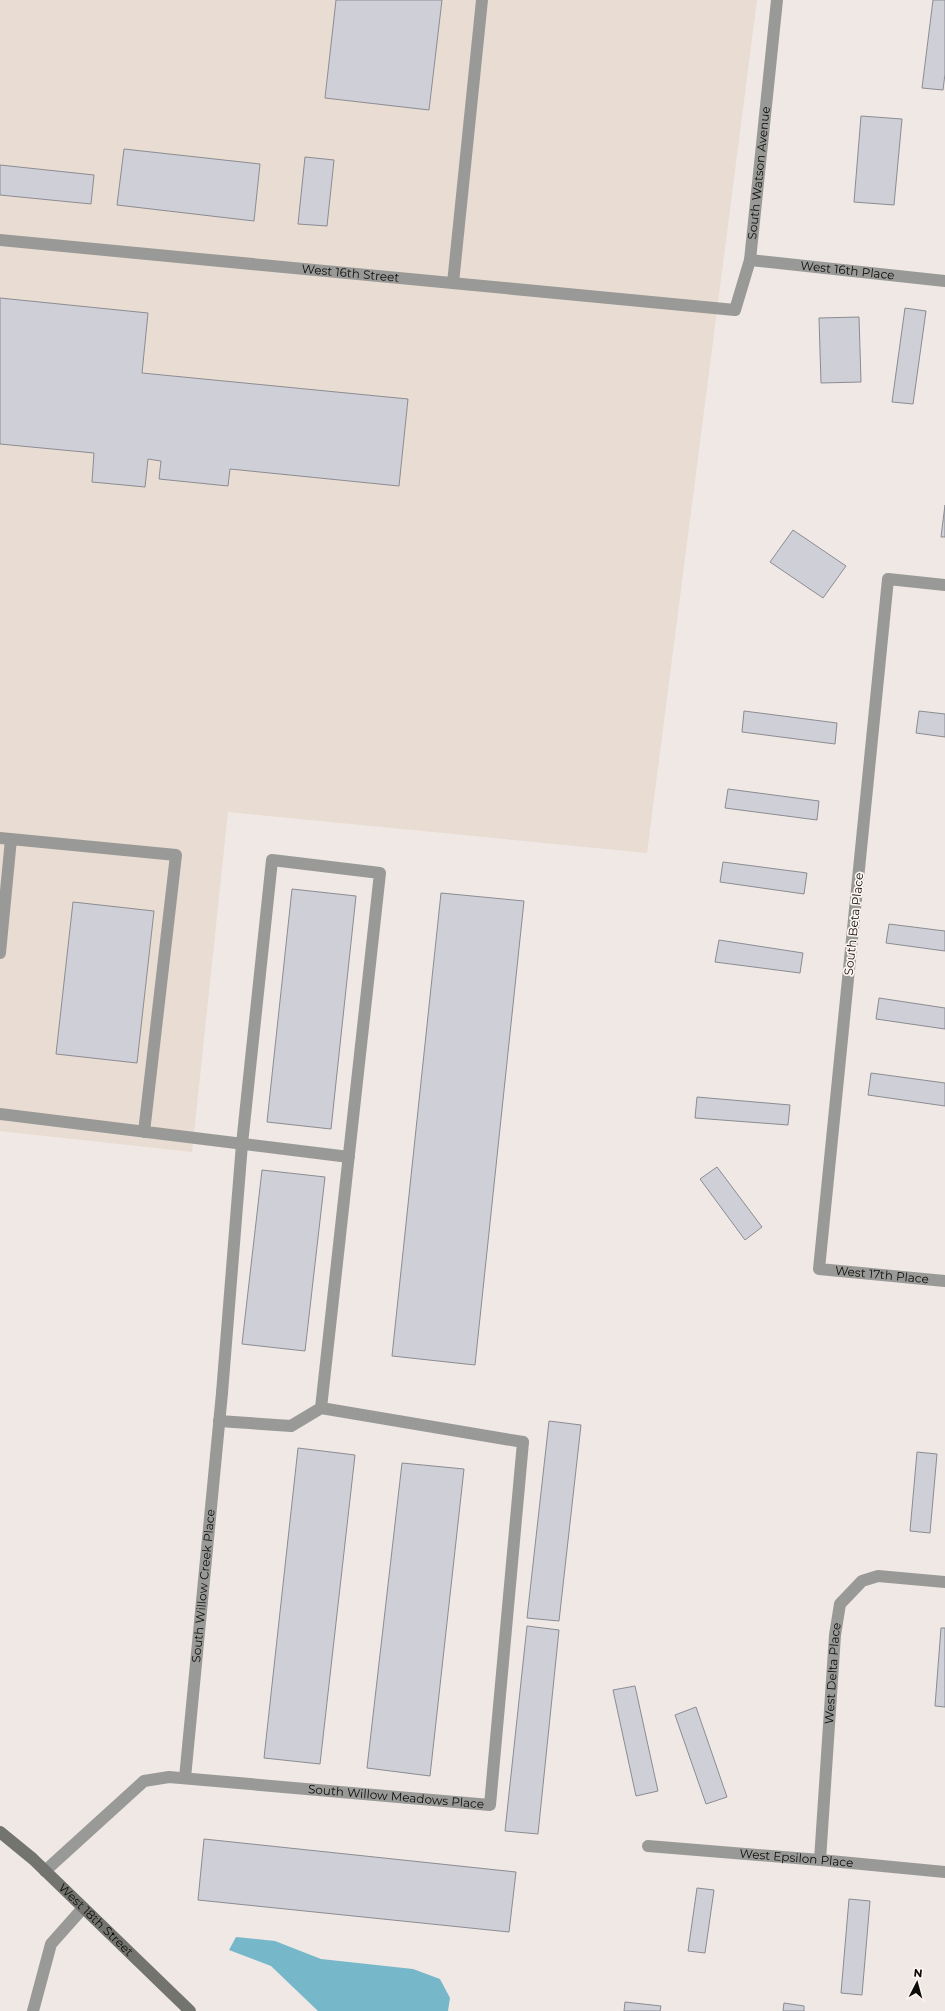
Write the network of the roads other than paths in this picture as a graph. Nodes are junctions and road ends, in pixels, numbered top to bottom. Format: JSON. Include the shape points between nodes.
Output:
{"nodes":[{"id":1,"x":482,"y":0,"type":"edge"},
{"id":2,"x":777,"y":0,"type":"edge"},
{"id":3,"x":0,"y":240,"type":"edge"},
{"id":4,"x":750,"y":260,"type":"junction"},
{"id":5,"x":945,"y":281,"type":"edge"},
{"id":6,"x":453,"y":283,"type":"junction"},
{"id":7,"x":700,"y":307,"type":"joint"},
{"id":8,"x":945,"y":585,"type":"edge"},
{"id":9,"x":5,"y":838,"type":"edge"},
{"id":10,"x":0,"y":953,"type":"edge"},
{"id":11,"x":0,"y":1114,"type":"edge"},
{"id":12,"x":144,"y":1132,"type":"junction"},
{"id":13,"x":242,"y":1144,"type":"junction"},
{"id":14,"x":349,"y":1157,"type":"junction"},
{"id":15,"x":820,"y":1269,"type":"joint"},
{"id":16,"x":945,"y":1281,"type":"edge"},
{"id":17,"x":321,"y":1408,"type":"junction"},
{"id":18,"x":219,"y":1421,"type":"junction"},
{"id":19,"x":945,"y":1582,"type":"edge"},
{"id":20,"x":185,"y":1778,"type":"junction"},
{"id":21,"x":0,"y":1832,"type":"edge"},
{"id":22,"x":648,"y":1846,"type":"dead end"},
{"id":23,"x":820,"y":1860,"type":"junction"},
{"id":24,"x":45,"y":1871,"type":"junction"},
{"id":25,"x":945,"y":1872,"type":"edge"},
{"id":26,"x":83,"y":1908,"type":"junction"},
{"id":27,"x":33,"y":2011,"type":"edge"},
{"id":28,"x":190,"y":2011,"type":"edge"}],
"edges":[{"from":1,"to":6,"type":"street"},
{"from":2,"to":4,"type":"street","name":"South Watson Avenue"},
{"from":3,"to":6,"type":"street","name":"West 16th Street"},
{"from":4,"to":5,"type":"street","name":"West 16th Place"},
{"from":4,"to":7,"type":"street","name":"South Watson Avenue","via":[[735,310]]},
{"from":6,"to":7,"type":"street","name":"West 16th Street"},
{"from":8,"to":15,"type":"street","name":"South Beta Place","via":[[888,579]]},
{"from":9,"to":10,"type":"street"},
{"from":9,"to":12,"type":"street","via":[[176,855]]},
{"from":11,"to":12,"type":"street"},
{"from":12,"to":13,"type":"street"},
{"from":13,"to":14,"type":"street"},
{"from":13,"to":14,"type":"street","name":"South Willow Creek Place","via":[[272,860],[380,873]]},
{"from":13,"to":18,"type":"street","name":"South Willow Creek Place"},
{"from":14,"to":17,"type":"street"},
{"from":15,"to":16,"type":"street","name":"West 17th Place"},
{"from":17,"to":18,"type":"street","via":[[291,1426]]},
{"from":17,"to":20,"type":"street","name":"South Willow Meadows Place","via":[[523,1442],[490,1805]]},
{"from":18,"to":20,"type":"street","name":"South Willow Creek Place"},
{"from":19,"to":23,"type":"street","name":"West Delta Place","via":[[878,1576],[862,1581],[840,1604],[835,1635]]},
{"from":20,"to":24,"type":"street","name":"South Willow Meadows Place","via":[[170,1776],[144,1781]]},
{"from":21,"to":24,"type":"street","name":"West 18th Street"},
{"from":22,"to":23,"type":"street","name":"West Epsilon Place"},
{"from":23,"to":25,"type":"street","name":"West Epsilon Place"},
{"from":24,"to":26,"type":"street","name":"West 18th Street"},
{"from":26,"to":27,"type":"street","via":[[51,1944]]},
{"from":26,"to":28,"type":"street","name":"West 18th Street"}]}
